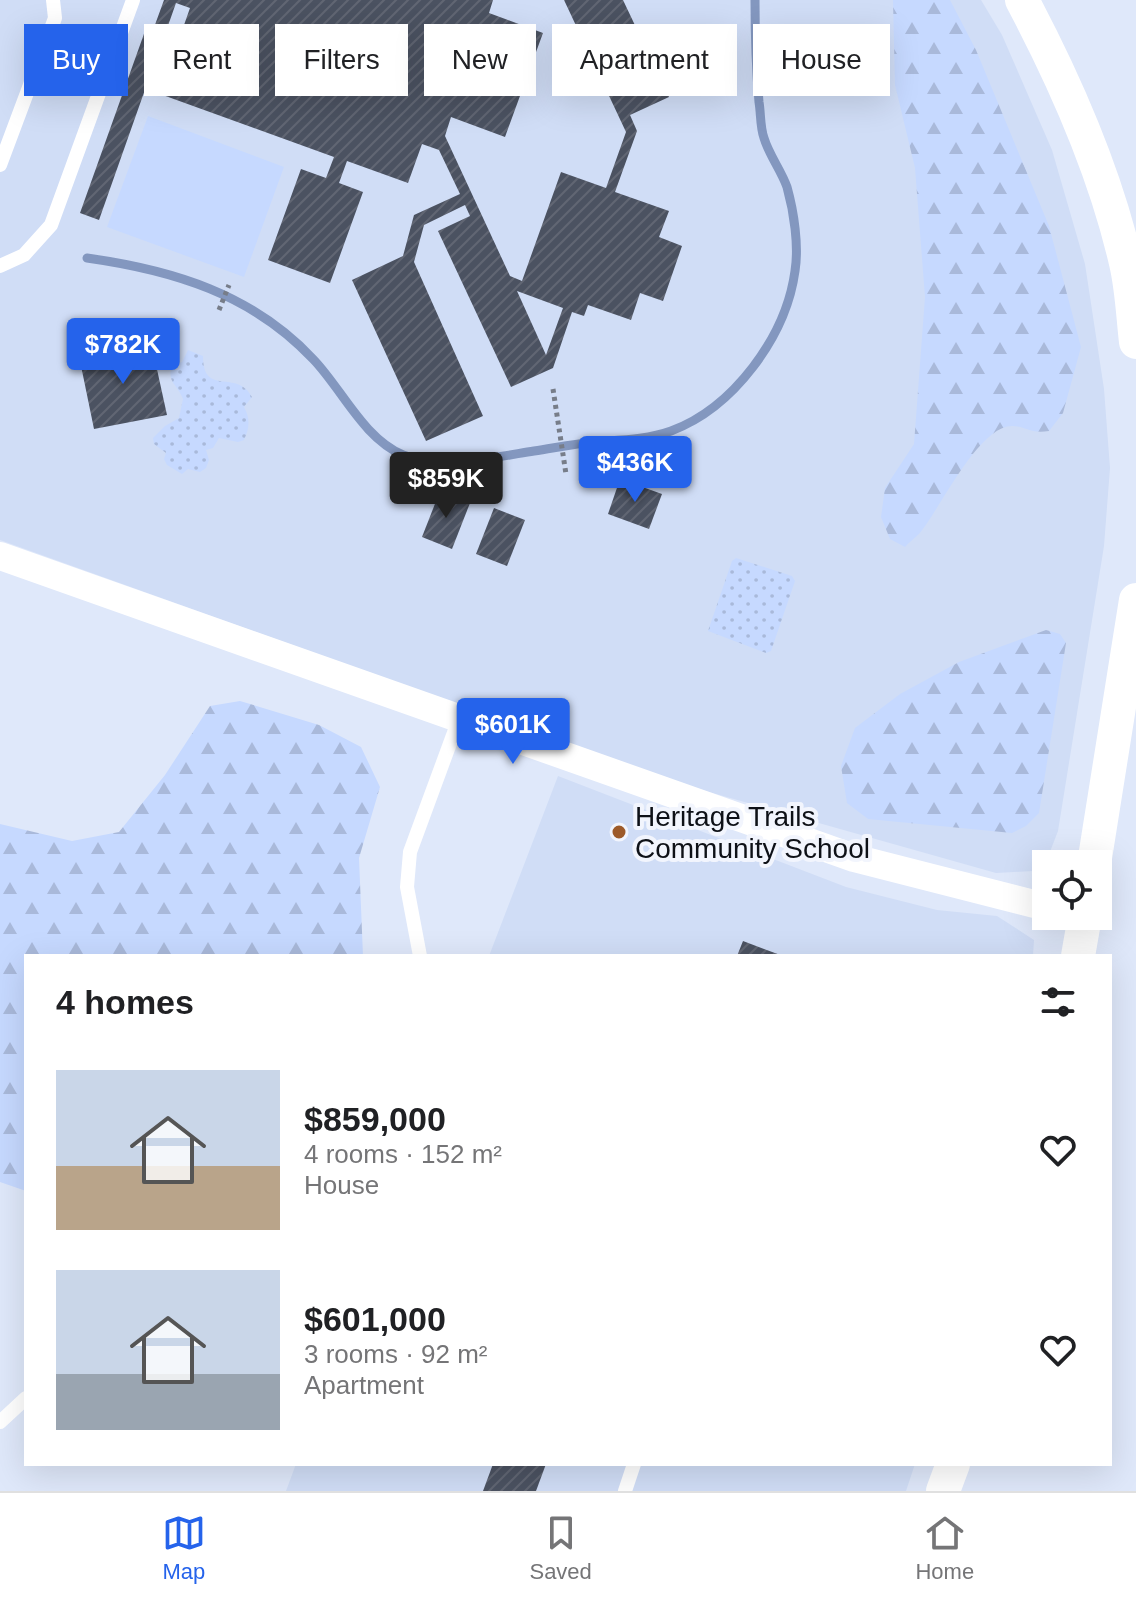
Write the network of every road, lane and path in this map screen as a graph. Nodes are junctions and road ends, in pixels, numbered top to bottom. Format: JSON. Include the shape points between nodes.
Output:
{"nodes":[{"id":1,"x":53,"y":0,"type":"edge"},
{"id":2,"x":133,"y":0,"type":"edge"},
{"id":3,"x":1022,"y":0,"type":"edge"},
{"id":4,"x":0,"y":165,"type":"edge"},
{"id":5,"x":0,"y":266,"type":"edge"},
{"id":6,"x":229,"y":285,"type":"dead end"},
{"id":7,"x":219,"y":310,"type":"dead end"},
{"id":8,"x":1136,"y":342,"type":"edge"},
{"id":9,"x":553,"y":389,"type":"dead end"},
{"id":10,"x":566,"y":474,"type":"dead end"},
{"id":11,"x":0,"y":556,"type":"edge"},
{"id":12,"x":1136,"y":600,"type":"edge"},
{"id":13,"x":459,"y":719,"type":"junction"},
{"id":14,"x":1096,"y":850,"type":"edge"},
{"id":15,"x":1032,"y":903,"type":"edge"},
{"id":16,"x":1082,"y":930,"type":"edge"},
{"id":17,"x":420,"y":954,"type":"edge"},
{"id":18,"x":1078,"y":954,"type":"edge"},
{"id":19,"x":24,"y":1400,"type":"edge"},
{"id":20,"x":0,"y":1422,"type":"edge"},
{"id":21,"x":633,"y":1466,"type":"edge"},
{"id":22,"x":952,"y":1466,"type":"edge"},
{"id":23,"x":625,"y":1491,"type":"edge"},
{"id":24,"x":943,"y":1491,"type":"edge"}],
"edges":[{"from":1,"to":4,"type":"lane","via":[[55,18]]},
{"from":2,"to":5,"type":"lane","via":[[51,225],[24,255]]},
{"from":3,"to":8,"type":"street","via":[[1075,107],[1101,181],[1127,264]]},
{"from":6,"to":7,"type":"path"},
{"from":9,"to":10,"type":"path"},
{"from":11,"to":13,"type":"street"},
{"from":12,"to":14,"type":"street"},
{"from":13,"to":15,"type":"street","via":[[854,858]]},
{"from":13,"to":17,"type":"lane","via":[[410,852],[407,887]]},
{"from":16,"to":18,"type":"street"},
{"from":19,"to":20,"type":"lane"},
{"from":21,"to":23,"type":"lane"},
{"from":22,"to":24,"type":"street"}]}
